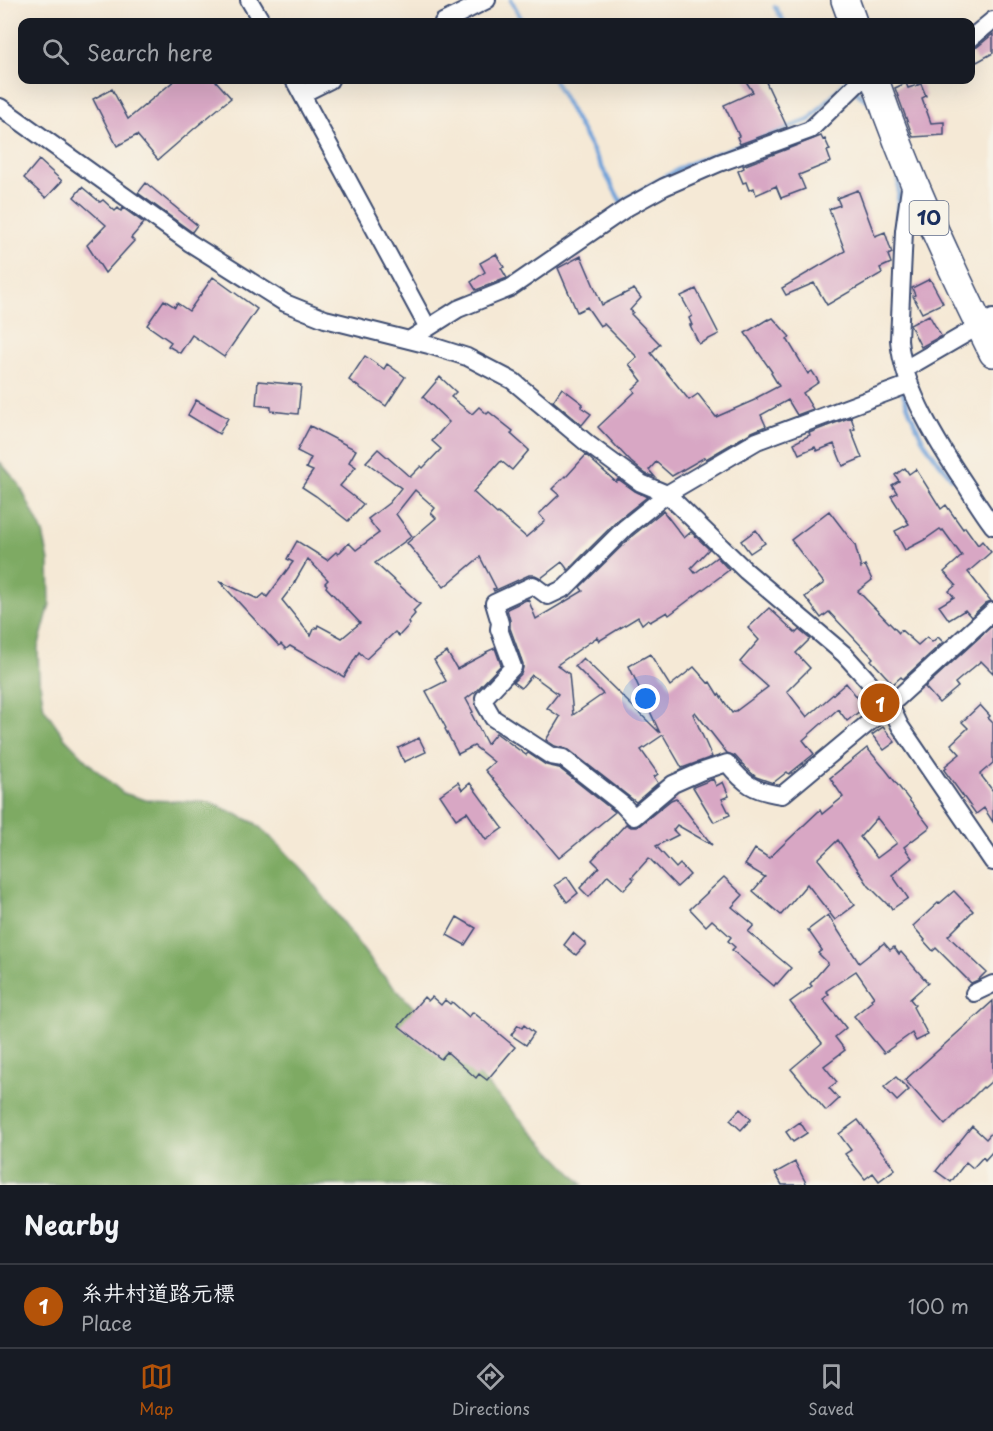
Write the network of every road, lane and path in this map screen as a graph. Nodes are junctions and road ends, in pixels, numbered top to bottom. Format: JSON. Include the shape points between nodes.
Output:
{"nodes":[{"id":1,"x":249,"y":0,"type":"edge"},
{"id":2,"x":487,"y":0,"type":"edge"},
{"id":3,"x":844,"y":0,"type":"edge"},
{"id":4,"x":260,"y":18,"type":"edge"},
{"id":5,"x":451,"y":18,"type":"edge"},
{"id":6,"x":851,"y":18,"type":"edge"},
{"id":7,"x":993,"y":20,"type":"edge"},
{"id":8,"x":975,"y":35,"type":"edge"},
{"id":9,"x":857,"y":84,"type":"edge"},
{"id":10,"x":876,"y":84,"type":"edge"},
{"id":11,"x":298,"y":87,"type":"edge"},
{"id":12,"x":0,"y":107,"type":"edge"},
{"id":13,"x":911,"y":177,"type":"junction"},
{"id":14,"x":986,"y":322,"type":"edge"},
{"id":15,"x":428,"y":328,"type":"junction"},
{"id":16,"x":409,"y":340,"type":"junction"},
{"id":17,"x":993,"y":353,"type":"edge"},
{"id":18,"x":907,"y":376,"type":"junction"},
{"id":19,"x":667,"y":494,"type":"junction"},
{"id":20,"x":993,"y":526,"type":"edge"},
{"id":21,"x":993,"y":611,"type":"edge"},
{"id":22,"x":890,"y":705,"type":"junction"},
{"id":23,"x":993,"y":862,"type":"edge"},
{"id":24,"x":993,"y":984,"type":"edge"},
{"id":25,"x":974,"y":993,"type":"dead end"}],
"edges":[{"from":1,"to":4,"type":"street"},
{"from":2,"to":5,"type":"street"},
{"from":3,"to":6,"type":"main road"},
{"from":7,"to":8,"type":"street"},
{"from":9,"to":15,"type":"street","via":[[810,130],[664,186],[510,288],[458,309]]},
{"from":10,"to":13,"type":"main road","number":"10"},
{"from":11,"to":15,"type":"street"},
{"from":12,"to":16,"type":"street","via":[[190,243],[285,303],[325,319]]},
{"from":13,"to":14,"type":"main road","number":"10","via":[[934,229]]},
{"from":13,"to":18,"type":"street","via":[[904,231],[899,340]]},
{"from":14,"to":17,"type":"main road","number":"10"},
{"from":14,"to":18,"type":"street"},
{"from":15,"to":16,"type":"street"},
{"from":16,"to":19,"type":"street","via":[[467,357],[513,381],[641,483]]},
{"from":18,"to":19,"type":"street","via":[[757,441]]},
{"from":18,"to":20,"type":"street","via":[[924,418]]},
{"from":19,"to":22,"type":"street","via":[[747,571],[844,654]]},
{"from":19,"to":22,"type":"street","via":[[625,528],[565,588],[548,596],[533,585],[494,603],[513,667],[484,698],[492,718],[551,756],[563,758],[634,817],[673,784],[727,763],[752,788],[782,795]]},
{"from":21,"to":22,"type":"street"},
{"from":22,"to":23,"type":"street","via":[[900,726]]},
{"from":24,"to":25,"type":"street"}]}
